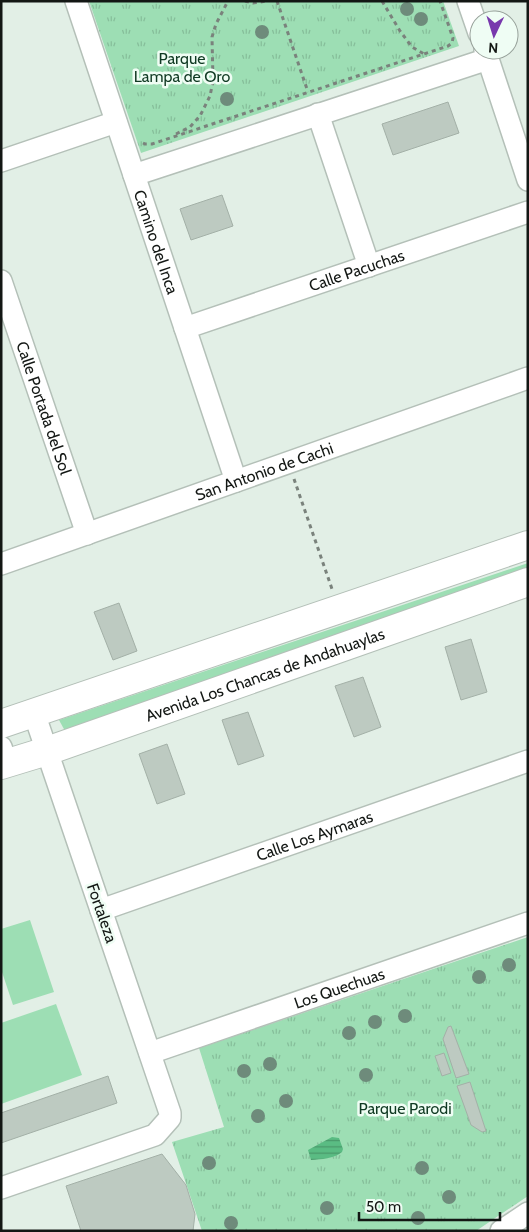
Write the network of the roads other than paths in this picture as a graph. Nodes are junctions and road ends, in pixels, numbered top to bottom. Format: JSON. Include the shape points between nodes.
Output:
{"nodes":[{"id":1,"x":76,"y":1,"type":"edge"},
{"id":2,"x":469,"y":60,"type":"edge"},
{"id":3,"x":488,"y":60,"type":"edge"},
{"id":4,"x":318,"y":114,"type":"junction"},
{"id":5,"x":116,"y":122,"type":"junction"},
{"id":6,"x":1,"y":161,"type":"edge"},
{"id":7,"x":134,"y":175,"type":"junction"},
{"id":8,"x":528,"y":180,"type":"edge"},
{"id":9,"x":528,"y":212,"type":"edge"},
{"id":10,"x":369,"y":266,"type":"junction"},
{"id":11,"x":1,"y":281,"type":"edge"},
{"id":12,"x":185,"y":328,"type":"junction"},
{"id":13,"x":528,"y":378,"type":"edge"},
{"id":14,"x":236,"y":481,"type":"junction"},
{"id":15,"x":87,"y":534,"type":"junction"},
{"id":16,"x":528,"y":545,"type":"edge"},
{"id":17,"x":1,"y":564,"type":"edge"},
{"id":18,"x":528,"y":582,"type":"edge"},
{"id":19,"x":34,"y":713,"type":"junction"},
{"id":20,"x":1,"y":724,"type":"edge"},
{"id":21,"x":47,"y":751,"type":"junction"},
{"id":22,"x":3,"y":759,"type":"edge"},
{"id":23,"x":528,"y":761,"type":"edge"},
{"id":24,"x":101,"y":910,"type":"junction"},
{"id":25,"x":528,"y":924,"type":"edge"},
{"id":26,"x":150,"y":1053,"type":"junction"},
{"id":27,"x":1,"y":1188,"type":"edge"},
{"id":28,"x":528,"y":1213,"type":"edge"},
{"id":29,"x":500,"y":1231,"type":"edge"}],
"edges":[{"from":1,"to":5,"type":"street","name":"Camino del Inca"},
{"from":2,"to":4,"type":"street"},
{"from":3,"to":8,"type":"street"},
{"from":4,"to":7,"type":"street"},
{"from":4,"to":10,"type":"street"},
{"from":5,"to":6,"type":"street"},
{"from":5,"to":7,"type":"street","name":"Camino del Inca"},
{"from":7,"to":12,"type":"street","name":"Camino del Inca"},
{"from":9,"to":10,"type":"street","name":"Calle Pacuchas"},
{"from":10,"to":12,"type":"street","name":"Calle Pacuchas"},
{"from":11,"to":15,"type":"street","name":"Calle Portada del Sol"},
{"from":12,"to":14,"type":"street","name":"Camino del Inca"},
{"from":13,"to":14,"type":"street","name":"San Antonio de Cachi"},
{"from":14,"to":15,"type":"street","name":"San Antonio de Cachi"},
{"from":15,"to":17,"type":"street","name":"San Antonio de Cachi"},
{"from":16,"to":19,"type":"main road"},
{"from":18,"to":21,"type":"main road","name":"Avenida Los Chancas de Andahuaylas"},
{"from":19,"to":20,"type":"main road"},
{"from":19,"to":21,"type":"street","name":"Fortaleza"},
{"from":21,"to":22,"type":"main road","name":"Avenida Los Chancas de Andahuaylas"},
{"from":21,"to":24,"type":"street","name":"Fortaleza"},
{"from":23,"to":24,"type":"street","name":"Calle Los Aymaras"},
{"from":24,"to":26,"type":"street","name":"Fortaleza"},
{"from":25,"to":26,"type":"street","name":"Los Quechuas"},
{"from":26,"to":27,"type":"street","name":"Fortaleza","via":[[170,1114],[155,1135]]},
{"from":28,"to":29,"type":"street"}]}
